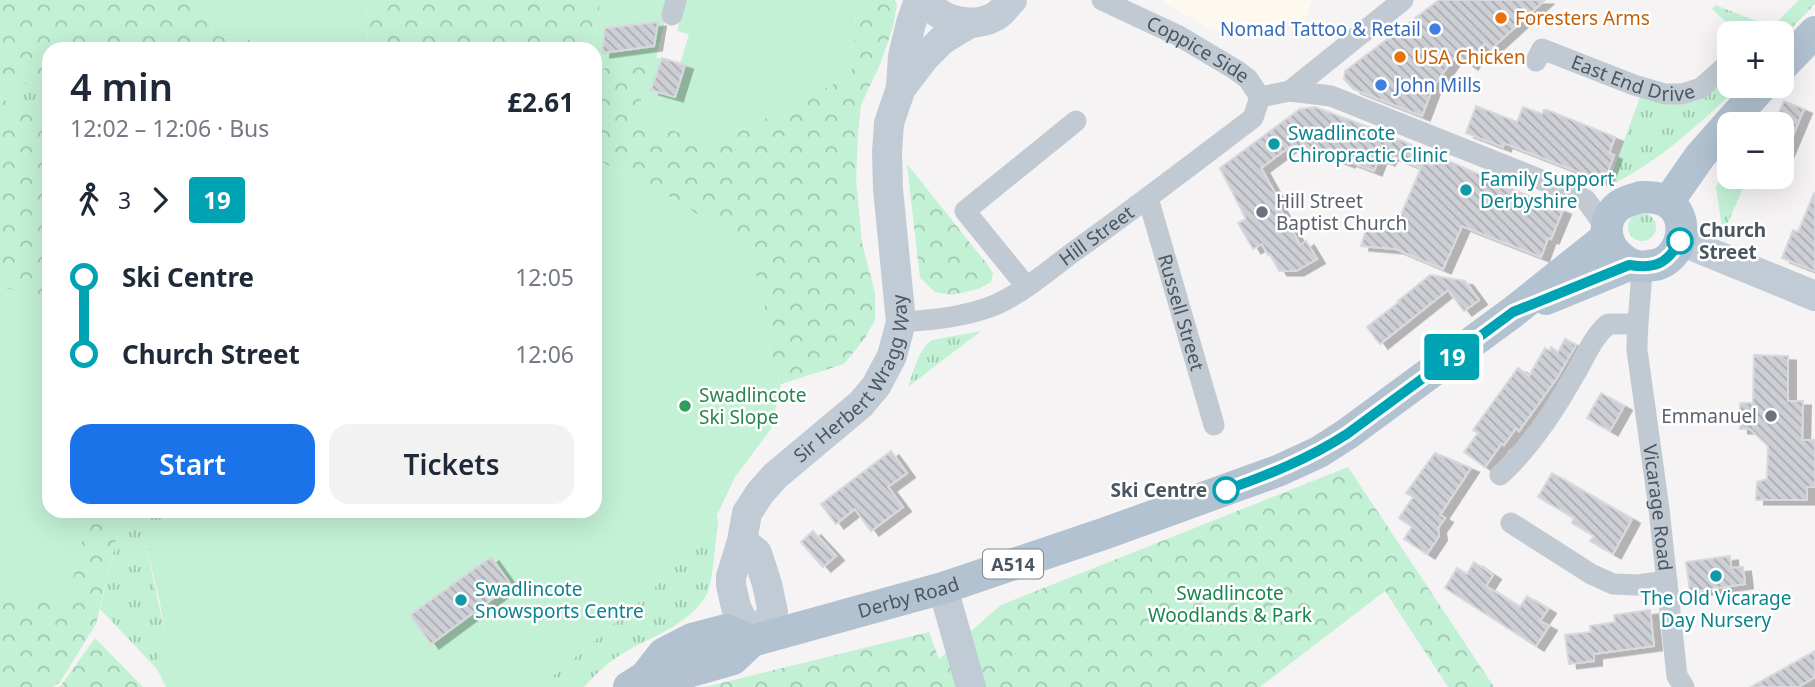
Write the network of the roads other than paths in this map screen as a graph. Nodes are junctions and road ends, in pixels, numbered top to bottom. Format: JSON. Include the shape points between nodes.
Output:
{"nodes":[{"id":1,"x":919,"y":0,"type":"edge"},
{"id":2,"x":926,"y":0,"type":"edge"},
{"id":3,"x":1012,"y":0,"type":"edge"},
{"id":4,"x":1101,"y":0,"type":"edge"},
{"id":5,"x":1403,"y":0,"type":"edge"},
{"id":6,"x":970,"y":23,"type":"junction"},
{"id":7,"x":1815,"y":32,"type":"edge"},
{"id":8,"x":1794,"y":54,"type":"edge"},
{"id":9,"x":1536,"y":61,"type":"dead end"},
{"id":10,"x":1717,"y":74,"type":"edge"},
{"id":11,"x":901,"y":88,"type":"junction"},
{"id":12,"x":1290,"y":91,"type":"junction"},
{"id":13,"x":1260,"y":97,"type":"junction"},
{"id":14,"x":1751,"y":98,"type":"edge"},
{"id":15,"x":1076,"y":121,"type":"dead end"},
{"id":16,"x":1148,"y":198,"type":"junction"},
{"id":17,"x":1668,"y":202,"type":"junction"},
{"id":18,"x":1606,"y":232,"type":"junction"},
{"id":19,"x":1681,"y":241,"type":"junction"},
{"id":20,"x":1635,"y":266,"type":"junction"},
{"id":21,"x":1026,"y":286,"type":"junction"},
{"id":22,"x":1815,"y":296,"type":"edge"},
{"id":23,"x":1513,"y":312,"type":"junction"},
{"id":24,"x":901,"y":322,"type":"junction"},
{"id":25,"x":1637,"y":324,"type":"junction"},
{"id":26,"x":1214,"y":425,"type":"dead end"},
{"id":27,"x":1500,"y":475,"type":"dead end"},
{"id":28,"x":1511,"y":523,"type":"dead end"},
{"id":29,"x":1667,"y":581,"type":"junction"},
{"id":30,"x":943,"y":588,"type":"junction"},
{"id":31,"x":752,"y":641,"type":"junction"},
{"id":32,"x":637,"y":682,"type":"edge"},
{"id":33,"x":971,"y":687,"type":"edge"},
{"id":34,"x":1684,"y":687,"type":"edge"}],
"edges":[{"from":1,"to":11,"type":"street","name":"Sir Herbert Wragg Way","via":[[903,56]]},
{"from":2,"to":6,"type":"street","via":[[944,17]]},
{"from":3,"to":6,"type":"street","name":"Sir Herbert Wragg Way","via":[[997,15]]},
{"from":4,"to":13,"type":"street","name":"Coppice Side","via":[[1179,36],[1236,70]]},
{"from":5,"to":12,"type":"street"},
{"from":6,"to":11,"type":"street","name":"Sir Herbert Wragg Way","via":[[942,40]]},
{"from":7,"to":8,"type":"main road"},
{"from":9,"to":10,"type":"street","name":"East End Drive","via":[[1542,49],[1665,94],[1701,88]]},
{"from":11,"to":24,"type":"street","name":"Sir Herbert Wragg Way","via":[[889,123],[887,152]]},
{"from":12,"to":13,"type":"street","name":"Coppice Side"},
{"from":12,"to":18,"type":"street","via":[[1331,96],[1564,189],[1586,200]]},
{"from":13,"to":16,"type":"street","name":"Hill Street","via":[[1253,118]]},
{"from":14,"to":17,"type":"main road","via":[[1700,156]]},
{"from":15,"to":21,"type":"street","via":[[965,211]]},
{"from":16,"to":21,"type":"street","name":"Hill Street"},
{"from":16,"to":26,"type":"street","name":"Russell Street"},
{"from":17,"to":18,"type":"main road","number":"A514","via":[[1654,197],[1630,200],[1612,212]]},
{"from":17,"to":19,"type":"main road","via":[[1679,215]]},
{"from":18,"to":20,"type":"main road","via":[[1615,253]]},
{"from":18,"to":23,"type":"main road","name":"Derby Road","number":"A514"},
{"from":19,"to":20,"type":"main road","number":"A514","via":[[1661,264]]},
{"from":19,"to":22,"type":"street"},
{"from":20,"to":23,"type":"main road","name":"Derby Road","number":"A514"},
{"from":20,"to":25,"type":"street","name":"Vicarage Road","via":[[1641,298]]},
{"from":21,"to":24,"type":"street","name":"Hill Street","via":[[996,304],[951,318]]},
{"from":23,"to":30,"type":"main road","name":"Derby Road","number":"A514","via":[[1319,452],[1211,496]]},
{"from":24,"to":31,"type":"street","name":"Sir Herbert Wragg Way","via":[[892,356],[876,386],[794,459],[747,513],[731,585]]},
{"from":25,"to":27,"type":"street","via":[[1608,324],[1597,334],[1532,440]]},
{"from":25,"to":29,"type":"street","name":"Vicarage Road"},
{"from":28,"to":29,"type":"street","via":[[1613,584]]},
{"from":29,"to":34,"type":"street","name":"Vicarage Road","via":[[1677,676]]},
{"from":30,"to":31,"type":"main road","name":"Derby Road","number":"A514"},
{"from":30,"to":33,"type":"street"},
{"from":31,"to":32,"type":"main road","name":"Derby Road","number":"A514","via":[[733,659]]}]}
